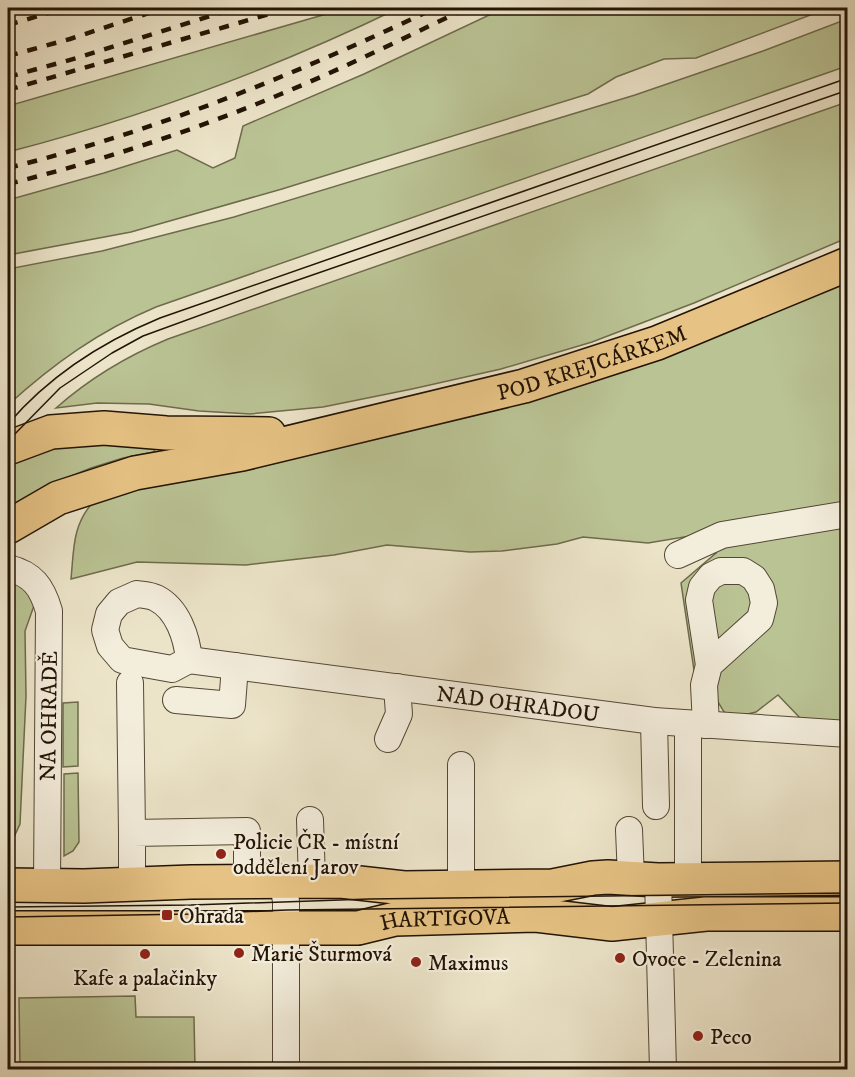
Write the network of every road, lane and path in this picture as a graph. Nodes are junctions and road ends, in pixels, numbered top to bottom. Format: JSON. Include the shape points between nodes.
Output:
{"nodes":[{"id":1,"x":848,"y":264,"type":"edge"},
{"id":2,"x":325,"y":433,"type":"junction"},
{"id":3,"x":8,"y":447,"type":"edge"},
{"id":4,"x":848,"y":514,"type":"edge"},
{"id":5,"x":8,"y":527,"type":"edge"},
{"id":6,"x":678,"y":555,"type":"dead end"},
{"id":7,"x":8,"y":568,"type":"edge"},
{"id":8,"x":189,"y":660,"type":"dead end"},
{"id":9,"x":709,"y":665,"type":"dead end"},
{"id":10,"x":235,"y":666,"type":"junction"},
{"id":11,"x":130,"y":683,"type":"dead end"},
{"id":12,"x":397,"y":687,"type":"junction"},
{"id":13,"x":176,"y":700,"type":"dead end"},
{"id":14,"x":654,"y":721,"type":"junction"},
{"id":15,"x":697,"y":724,"type":"junction"},
{"id":16,"x":848,"y":734,"type":"edge"},
{"id":17,"x":388,"y":739,"type":"dead end"},
{"id":18,"x":461,"y":765,"type":"dead end"},
{"id":19,"x":656,"y":806,"type":"dead end"},
{"id":20,"x":310,"y":820,"type":"dead end"},
{"id":21,"x":629,"y":830,"type":"dead end"},
{"id":22,"x":132,"y":833,"type":"junction"},
{"id":23,"x":848,"y":878,"type":"edge"},
{"id":24,"x":659,"y":880,"type":"junction"},
{"id":25,"x":262,"y":882,"type":"junction"},
{"id":26,"x":312,"y":882,"type":"junction"},
{"id":27,"x":132,"y":884,"type":"junction"},
{"id":28,"x":8,"y":885,"type":"edge"},
{"id":29,"x":46,"y":885,"type":"junction"},
{"id":30,"x":461,"y":887,"type":"junction"},
{"id":31,"x":848,"y":914,"type":"edge"},
{"id":32,"x":660,"y":919,"type":"junction"},
{"id":33,"x":8,"y":928,"type":"edge"},
{"id":34,"x":287,"y":928,"type":"junction"},
{"id":35,"x":286,"y":1070,"type":"edge"},
{"id":36,"x":663,"y":1070,"type":"edge"}],
"edges":[{"from":1,"to":2,"type":"main road","name":"POD KREJCÁRKEM","via":[[657,343],[524,386]]},
{"from":2,"to":3,"type":"main road","name":"POD KREJCÁRKEM","via":[[166,433],[104,428],[51,432]]},
{"from":2,"to":5,"type":"main road","name":"POD KREJCÁRKEM","via":[[242,454],[135,473],[58,498]]},
{"from":4,"to":6,"type":"street","via":[[722,535]]},
{"from":7,"to":29,"type":"street","name":"NA OHRADĚ","via":[[35,581],[44,593],[49,611]]},
{"from":8,"to":10,"type":"street","name":"NAD OHRADOU"},
{"from":9,"to":15,"type":"street"},
{"from":10,"to":12,"type":"street","name":"NAD OHRADOU"},
{"from":10,"to":13,"type":"street","via":[[232,705]]},
{"from":11,"to":22,"type":"street"},
{"from":12,"to":14,"type":"street","name":"NAD OHRADOU"},
{"from":12,"to":17,"type":"street","via":[[399,714]]},
{"from":14,"to":15,"type":"street","name":"NAD OHRADOU"},
{"from":14,"to":19,"type":"street"},
{"from":15,"to":16,"type":"street","name":"NAD OHRADOU"},
{"from":15,"to":24,"type":"street"},
{"from":18,"to":30,"type":"street"},
{"from":20,"to":26,"type":"street"},
{"from":21,"to":24,"type":"street","via":[[629,868]]},
{"from":22,"to":25,"type":"street","via":[[247,831]]},
{"from":22,"to":27,"type":"street"},
{"from":23,"to":24,"type":"main road","name":"HARTIGOVA"},
{"from":24,"to":30,"type":"main road","name":"HARTIGOVA","via":[[593,878],[553,886]]},
{"from":24,"to":32,"type":"street"},
{"from":25,"to":26,"type":"main road","name":"HARTIGOVA"},
{"from":25,"to":27,"type":"main road","name":"HARTIGOVA"},
{"from":25,"to":34,"type":"street","via":[[286,895]]},
{"from":26,"to":30,"type":"main road","name":"HARTIGOVA"},
{"from":27,"to":29,"type":"main road","name":"HARTIGOVA"},
{"from":28,"to":29,"type":"main road","name":"HARTIGOVA"},
{"from":31,"to":32,"type":"main road","name":"HARTIGOVA","via":[[706,914]]},
{"from":32,"to":34,"type":"main road","name":"HARTIGOVA","via":[[612,924],[536,915],[395,919],[358,928]]},
{"from":32,"to":36,"type":"street"},
{"from":33,"to":34,"type":"main road","name":"HARTIGOVA"},
{"from":34,"to":35,"type":"street"}]}
